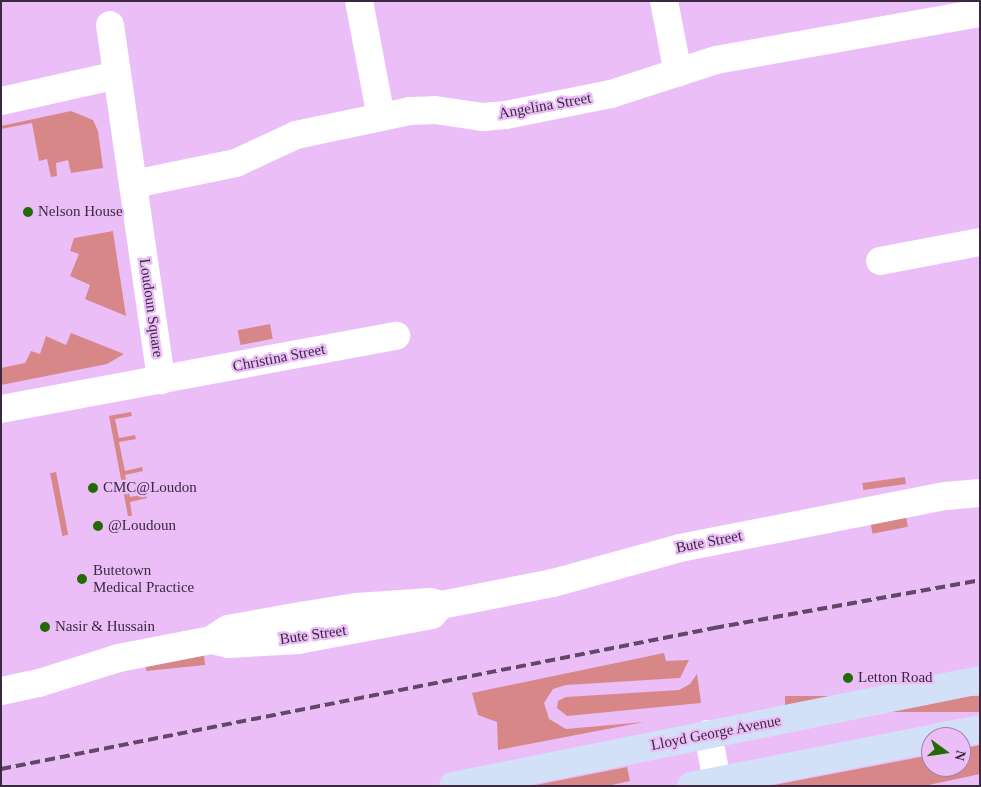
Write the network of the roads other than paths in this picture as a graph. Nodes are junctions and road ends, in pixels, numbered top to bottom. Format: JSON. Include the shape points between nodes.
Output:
{"nodes":[{"id":1,"x":360,"y":1,"type":"edge"},
{"id":2,"x":664,"y":1,"type":"edge"},
{"id":3,"x":922,"y":11,"type":"edge"},
{"id":4,"x":980,"y":13,"type":"edge"},
{"id":5,"x":110,"y":25,"type":"dead end"},
{"id":6,"x":678,"y":73,"type":"junction"},
{"id":7,"x":117,"y":75,"type":"junction"},
{"id":8,"x":1,"y":101,"type":"edge"},
{"id":9,"x":380,"y":117,"type":"junction"},
{"id":10,"x":134,"y":184,"type":"junction"},
{"id":11,"x":980,"y":242,"type":"edge"},
{"id":12,"x":880,"y":261,"type":"dead end"},
{"id":13,"x":396,"y":336,"type":"dead end"},
{"id":14,"x":161,"y":380,"type":"junction"},
{"id":15,"x":1,"y":409,"type":"edge"},
{"id":16,"x":980,"y":492,"type":"edge"},
{"id":17,"x":980,"y":680,"type":"edge"},
{"id":18,"x":1,"y":691,"type":"edge"},
{"id":19,"x":708,"y":734,"type":"junction"},
{"id":20,"x":921,"y":740,"type":"edge"},
{"id":21,"x":709,"y":784,"type":"edge"},
{"id":22,"x":453,"y":786,"type":"edge"}],
"edges":[{"from":1,"to":9,"type":"street"},
{"from":2,"to":6,"type":"street"},
{"from":3,"to":4,"type":"street","name":"Angelina Street"},
{"from":3,"to":6,"type":"street","name":"Angelina Street"},
{"from":5,"to":7,"type":"street","name":"Loudoun Square"},
{"from":6,"to":9,"type":"street","name":"Angelina Street","via":[[612,94],[506,115],[483,116],[435,110]]},
{"from":7,"to":8,"type":"street"},
{"from":7,"to":10,"type":"street","name":"Loudoun Square"},
{"from":9,"to":10,"type":"street","name":"Angelina Street","via":[[296,135],[236,163]]},
{"from":10,"to":14,"type":"street","name":"Loudoun Square"},
{"from":11,"to":12,"type":"street"},
{"from":13,"to":14,"type":"street","name":"Christina Street"},
{"from":14,"to":15,"type":"street"},
{"from":16,"to":18,"type":"street","name":"Bute Street","via":[[680,548],[553,583],[440,605],[432,615],[299,640],[230,644],[210,640],[119,658],[39,683]]},
{"from":17,"to":19,"type":"main road","name":"Lloyd George Avenue"},
{"from":19,"to":21,"type":"street"},
{"from":19,"to":22,"type":"main road","name":"Lloyd George Avenue"},
{"from":20,"to":21,"type":"main road"}]}
